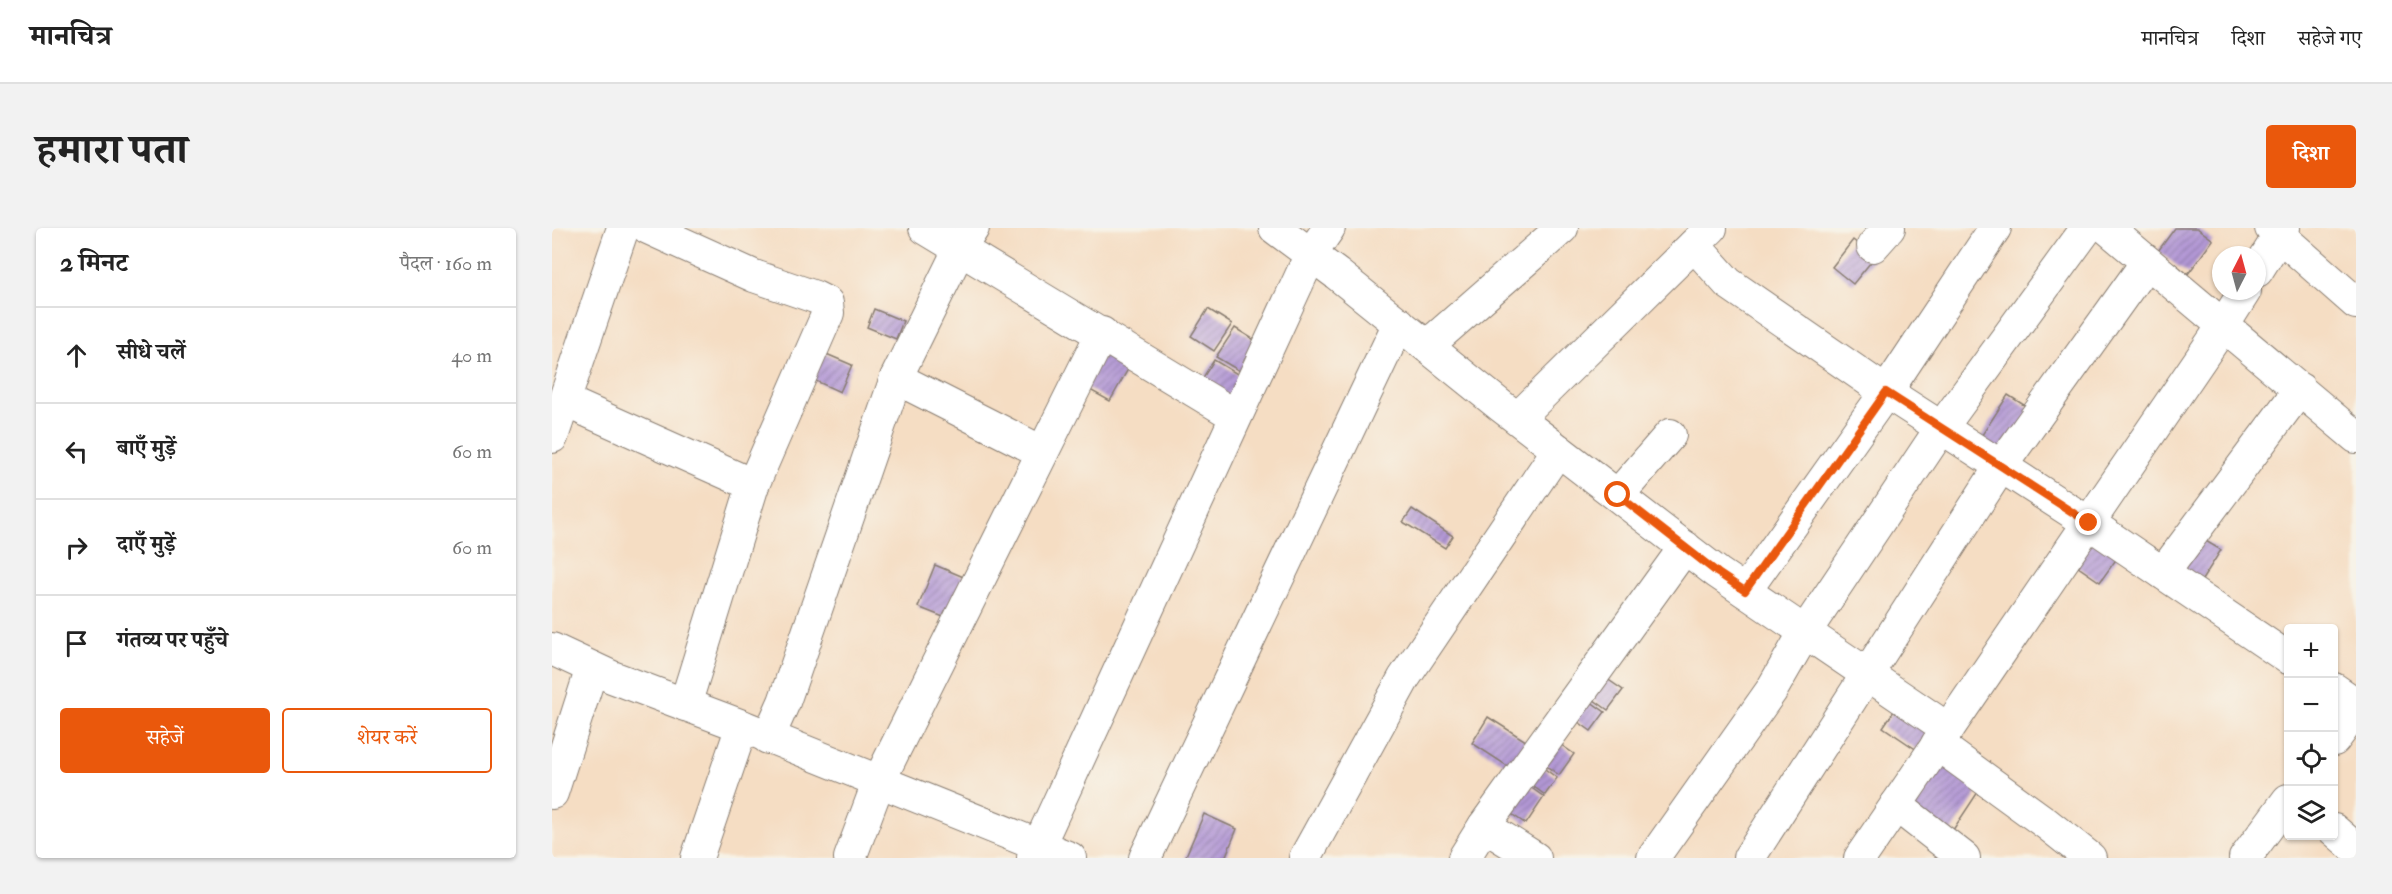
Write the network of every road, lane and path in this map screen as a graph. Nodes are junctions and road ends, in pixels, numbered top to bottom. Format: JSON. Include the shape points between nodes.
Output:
{"nodes":[{"id":1,"x":623,"y":228,"type":"edge"},
{"id":2,"x":648,"y":228,"type":"edge"},
{"id":3,"x":925,"y":228,"type":"edge"},
{"id":4,"x":1275,"y":228,"type":"edge"},
{"id":5,"x":1329,"y":228,"type":"edge"},
{"id":6,"x":1562,"y":228,"type":"edge"},
{"id":7,"x":1995,"y":228,"type":"edge"},
{"id":8,"x":2087,"y":228,"type":"edge"},
{"id":9,"x":2107,"y":228,"type":"edge"},
{"id":10,"x":2278,"y":230,"type":"edge"},
{"id":11,"x":1702,"y":236,"type":"edge"},
{"id":12,"x":966,"y":239,"type":"edge"},
{"id":13,"x":2266,"y":253,"type":"edge"},
{"id":14,"x":1311,"y":254,"type":"junction"},
{"id":15,"x":2147,"y":262,"type":"junction"},
{"id":16,"x":2239,"y":300,"type":"edge"},
{"id":17,"x":2356,"y":303,"type":"edge"},
{"id":18,"x":1399,"y":323,"type":"junction"},
{"id":19,"x":2223,"y":326,"type":"junction"},
{"id":20,"x":1102,"y":333,"type":"junction"},
{"id":21,"x":1427,"y":346,"type":"junction"},
{"id":22,"x":896,"y":378,"type":"junction"},
{"id":23,"x":2300,"y":389,"type":"junction"},
{"id":24,"x":1886,"y":392,"type":"junction"},
{"id":25,"x":565,"y":401,"type":"junction"},
{"id":26,"x":1236,"y":416,"type":"junction"},
{"id":27,"x":1518,"y":418,"type":"junction"},
{"id":28,"x":1942,"y":428,"type":"junction"},
{"id":29,"x":1670,"y":435,"type":"dead end"},
{"id":30,"x":552,"y":437,"type":"edge"},
{"id":31,"x":2356,"y":437,"type":"edge"},
{"id":32,"x":1558,"y":450,"type":"junction"},
{"id":33,"x":1042,"y":452,"type":"junction"},
{"id":34,"x":2001,"y":466,"type":"junction"},
{"id":35,"x":753,"y":485,"type":"junction"},
{"id":36,"x":1618,"y":495,"type":"junction"},
{"id":37,"x":2089,"y":523,"type":"junction"},
{"id":38,"x":1685,"y":547,"type":"junction"},
{"id":39,"x":2163,"y":573,"type":"junction"},
{"id":40,"x":1745,"y":591,"type":"junction"},
{"id":41,"x":1805,"y":632,"type":"junction"},
{"id":42,"x":552,"y":649,"type":"edge"},
{"id":43,"x":2284,"y":655,"type":"edge"},
{"id":44,"x":592,"y":668,"type":"junction"},
{"id":45,"x":1867,"y":675,"type":"junction"},
{"id":46,"x":2338,"y":691,"type":"edge"},
{"id":47,"x":2356,"y":704,"type":"edge"},
{"id":48,"x":685,"y":705,"type":"junction"},
{"id":49,"x":2356,"y":710,"type":"edge"},
{"id":50,"x":755,"y":732,"type":"junction"},
{"id":51,"x":2338,"y":735,"type":"edge"},
{"id":52,"x":1942,"y":736,"type":"junction"},
{"id":53,"x":879,"y":781,"type":"junction"},
{"id":54,"x":552,"y":793,"type":"edge"},
{"id":55,"x":1896,"y":805,"type":"junction"},
{"id":56,"x":2284,"y":807,"type":"edge"},
{"id":57,"x":1485,"y":826,"type":"junction"},
{"id":58,"x":2338,"y":833,"type":"edge"},
{"id":59,"x":2356,"y":849,"type":"edge"},
{"id":60,"x":1036,"y":851,"type":"edge"},
{"id":61,"x":697,"y":858,"type":"edge"},
{"id":62,"x":850,"y":858,"type":"edge"},
{"id":63,"x":1070,"y":858,"type":"edge"},
{"id":64,"x":1145,"y":858,"type":"edge"},
{"id":65,"x":1305,"y":858,"type":"edge"},
{"id":66,"x":1464,"y":858,"type":"edge"},
{"id":67,"x":1535,"y":858,"type":"edge"},
{"id":68,"x":1653,"y":858,"type":"edge"},
{"id":69,"x":1749,"y":858,"type":"edge"},
{"id":70,"x":1860,"y":858,"type":"edge"},
{"id":71,"x":1964,"y":858,"type":"edge"},
{"id":72,"x":2090,"y":858,"type":"edge"},
{"id":73,"x":2246,"y":858,"type":"edge"}],
"edges":[{"from":1,"to":25,"type":"street"},
{"from":2,"to":35,"type":"street","via":[[754,276],[827,303],[828,313]]},
{"from":3,"to":12,"type":"street"},
{"from":4,"to":14,"type":"street"},
{"from":5,"to":14,"type":"street"},
{"from":6,"to":21,"type":"street"},
{"from":7,"to":24,"type":"street"},
{"from":8,"to":28,"type":"street"},
{"from":9,"to":15,"type":"street"},
{"from":10,"to":13,"type":"street"},
{"from":10,"to":17,"type":"street"},
{"from":11,"to":24,"type":"street","via":[[1728,283]]},
{"from":11,"to":27,"type":"street"},
{"from":12,"to":20,"type":"street"},
{"from":12,"to":22,"type":"street"},
{"from":14,"to":18,"type":"street"},
{"from":14,"to":26,"type":"street"},
{"from":15,"to":19,"type":"street"},
{"from":15,"to":34,"type":"street"},
{"from":16,"to":19,"type":"street"},
{"from":18,"to":21,"type":"street"},
{"from":18,"to":64,"type":"street"},
{"from":19,"to":23,"type":"street"},
{"from":19,"to":37,"type":"street"},
{"from":20,"to":26,"type":"street"},
{"from":20,"to":33,"type":"street"},
{"from":21,"to":27,"type":"street"},
{"from":22,"to":33,"type":"street"},
{"from":22,"to":50,"type":"street","via":[[784,702]]},
{"from":23,"to":31,"type":"street"},
{"from":23,"to":39,"type":"street"},
{"from":24,"to":28,"type":"street"},
{"from":24,"to":40,"type":"street"},
{"from":25,"to":30,"type":"street"},
{"from":25,"to":35,"type":"street"},
{"from":26,"to":60,"type":"street"},
{"from":27,"to":32,"type":"street"},
{"from":28,"to":34,"type":"street"},
{"from":28,"to":41,"type":"street"},
{"from":29,"to":36,"type":"street"},
{"from":32,"to":36,"type":"street"},
{"from":32,"to":65,"type":"street","via":[[1404,678]]},
{"from":33,"to":53,"type":"street"},
{"from":34,"to":37,"type":"street"},
{"from":34,"to":45,"type":"street"},
{"from":35,"to":48,"type":"street"},
{"from":36,"to":38,"type":"street"},
{"from":37,"to":39,"type":"street"},
{"from":37,"to":52,"type":"street"},
{"from":38,"to":40,"type":"street"},
{"from":38,"to":57,"type":"street"},
{"from":39,"to":43,"type":"street"},
{"from":40,"to":41,"type":"street"},
{"from":41,"to":45,"type":"street"},
{"from":41,"to":68,"type":"street","via":[[1771,691]]},
{"from":42,"to":44,"type":"street"},
{"from":44,"to":48,"type":"street"},
{"from":44,"to":54,"type":"street"},
{"from":45,"to":52,"type":"street"},
{"from":45,"to":69,"type":"street"},
{"from":46,"to":47,"type":"street"},
{"from":48,"to":50,"type":"street"},
{"from":49,"to":51,"type":"street"},
{"from":50,"to":53,"type":"street"},
{"from":50,"to":61,"type":"street"},
{"from":52,"to":55,"type":"street"},
{"from":52,"to":72,"type":"street"},
{"from":53,"to":60,"type":"street"},
{"from":53,"to":62,"type":"street"},
{"from":55,"to":70,"type":"street"},
{"from":55,"to":71,"type":"street"},
{"from":56,"to":73,"type":"street"},
{"from":57,"to":66,"type":"street"},
{"from":57,"to":67,"type":"street"},
{"from":58,"to":59,"type":"street"},
{"from":60,"to":63,"type":"street"}]}
